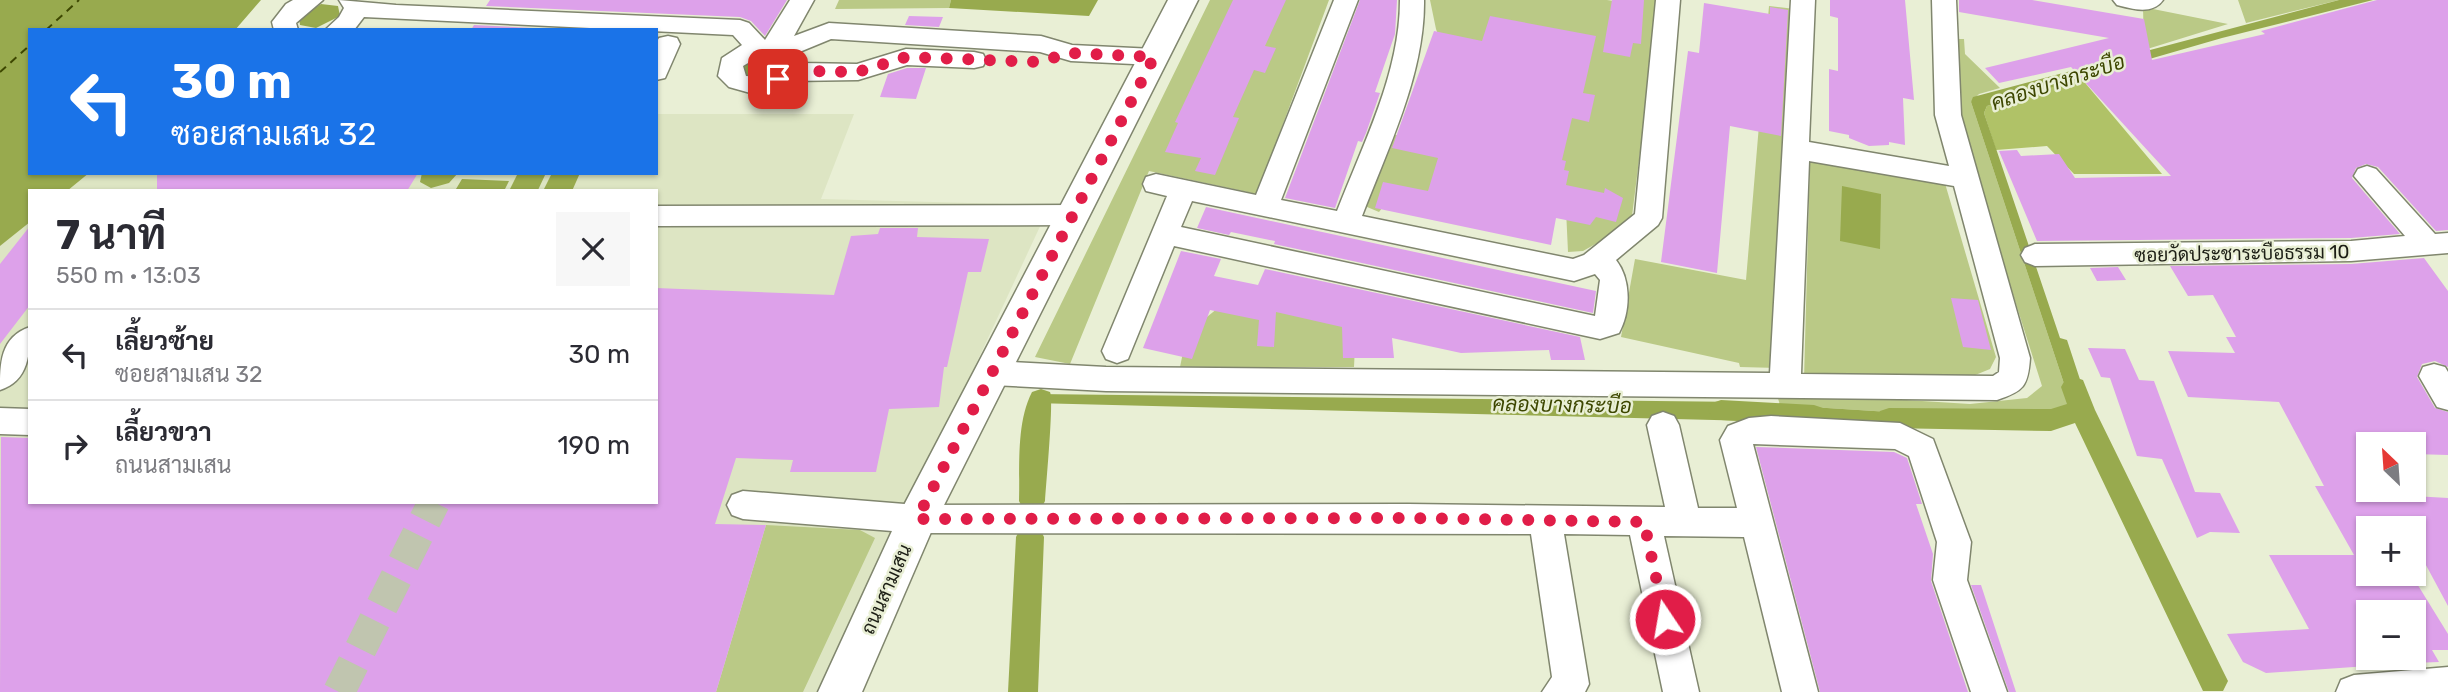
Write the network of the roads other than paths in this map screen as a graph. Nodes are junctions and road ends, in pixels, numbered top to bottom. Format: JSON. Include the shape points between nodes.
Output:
{"nodes":[{"id":1,"x":311,"y":0,"type":"edge"},
{"id":2,"x":802,"y":0,"type":"edge"},
{"id":3,"x":1183,"y":0,"type":"edge"},
{"id":4,"x":1346,"y":0,"type":"edge"},
{"id":5,"x":1412,"y":0,"type":"edge"},
{"id":6,"x":1668,"y":0,"type":"edge"},
{"id":7,"x":1803,"y":0,"type":"edge"},
{"id":8,"x":1944,"y":0,"type":"edge"},
{"id":9,"x":2125,"y":0,"type":"edge"},
{"id":10,"x":2151,"y":0,"type":"edge"},
{"id":11,"x":353,"y":4,"type":"edge"},
{"id":12,"x":466,"y":8,"type":"edge"},
{"id":13,"x":286,"y":28,"type":"edge"},
{"id":14,"x":339,"y":28,"type":"edge"},
{"id":15,"x":662,"y":44,"type":"edge"},
{"id":16,"x":1071,"y":53,"type":"junction"},
{"id":17,"x":768,"y":54,"type":"junction"},
{"id":18,"x":1154,"y":57,"type":"junction"},
{"id":19,"x":658,"y":63,"type":"edge"},
{"id":20,"x":1796,"y":149,"type":"junction"},
{"id":21,"x":2367,"y":176,"type":"dead end"},
{"id":22,"x":1966,"y":178,"type":"junction"},
{"id":23,"x":1265,"y":206,"type":"junction"},
{"id":24,"x":1073,"y":215,"type":"junction"},
{"id":25,"x":658,"y":216,"type":"edge"},
{"id":26,"x":1346,"y":223,"type":"junction"},
{"id":27,"x":1165,"y":234,"type":"junction"},
{"id":28,"x":2438,"y":244,"type":"edge"},
{"id":29,"x":2035,"y":255,"type":"dead end"},
{"id":30,"x":1600,"y":259,"type":"junction"},
{"id":31,"x":28,"y":342,"type":"edge"},
{"id":32,"x":1117,"y":351,"type":"dead end"},
{"id":33,"x":992,"y":373,"type":"junction"},
{"id":34,"x":0,"y":378,"type":"edge"},
{"id":35,"x":1770,"y":404,"type":"junction"},
{"id":36,"x":0,"y":421,"type":"edge"},
{"id":37,"x":28,"y":422,"type":"edge"},
{"id":38,"x":1663,"y":425,"type":"dead end"},
{"id":39,"x":743,"y":505,"type":"dead end"},
{"id":40,"x":917,"y":519,"type":"junction"},
{"id":41,"x":1545,"y":519,"type":"junction"},
{"id":42,"x":1644,"y":522,"type":"junction"},
{"id":43,"x":1685,"y":522,"type":"junction"},
{"id":44,"x":1747,"y":523,"type":"junction"},
{"id":45,"x":2448,"y":684,"type":"edge"},
{"id":46,"x":841,"y":692,"type":"edge"},
{"id":47,"x":1560,"y":692,"type":"edge"},
{"id":48,"x":1681,"y":692,"type":"edge"},
{"id":49,"x":1800,"y":692,"type":"edge"},
{"id":50,"x":1989,"y":692,"type":"edge"},
{"id":51,"x":2354,"y":692,"type":"edge"}],
"edges":[{"from":1,"to":13,"type":"street","via":[[288,16]]},
{"from":2,"to":17,"type":"street"},
{"from":3,"to":18,"type":"main road","name":"ถนนสามเสน"},
{"from":4,"to":23,"type":"street"},
{"from":5,"to":26,"type":"street","via":[[1406,56]]},
{"from":6,"to":30,"type":"street","via":[[1648,218]]},
{"from":7,"to":20,"type":"street"},
{"from":8,"to":22,"type":"street","via":[[1948,116]]},
{"from":9,"to":10,"type":"street"},
{"from":11,"to":12,"type":"street"},
{"from":11,"to":14,"type":"street","via":[[354,14]]},
{"from":12,"to":17,"type":"street","via":[[740,28]]},
{"from":15,"to":17,"type":"street"},
{"from":15,"to":19,"type":"street"},
{"from":16,"to":17,"type":"street","via":[[1041,44],[830,31]]},
{"from":16,"to":17,"type":"street","via":[[1038,62],[906,57],[858,72],[811,71]]},
{"from":16,"to":18,"type":"street"},
{"from":18,"to":24,"type":"main road","name":"ถนนสามเสน"},
{"from":20,"to":22,"type":"street"},
{"from":20,"to":35,"type":"street"},
{"from":21,"to":28,"type":"street"},
{"from":22,"to":35,"type":"street","via":[[2015,358],[2013,379],[1997,388]]},
{"from":23,"to":26,"type":"street"},
{"from":23,"to":27,"type":"street","via":[[1169,187]]},
{"from":24,"to":25,"type":"street"},
{"from":24,"to":33,"type":"main road","name":"ถนนสามเสน"},
{"from":26,"to":30,"type":"street","via":[[1574,270]]},
{"from":27,"to":30,"type":"street","via":[[1600,328],[1609,325],[1614,278]]},
{"from":27,"to":32,"type":"street"},
{"from":28,"to":29,"type":"street","name":"ซอยวัดประชาระบือธรรม 10","via":[[2267,253]]},
{"from":31,"to":34,"type":"street"},
{"from":33,"to":35,"type":"street"},
{"from":33,"to":40,"type":"main road","name":"ถนนสามเสน"},
{"from":35,"to":44,"type":"street","via":[[1736,440]]},
{"from":35,"to":50,"type":"street","via":[[1900,436],[1922,448],[1954,542],[1950,580]]},
{"from":36,"to":37,"type":"street"},
{"from":38,"to":43,"type":"street"},
{"from":39,"to":40,"type":"street"},
{"from":40,"to":41,"type":"street"},
{"from":40,"to":46,"type":"main road","name":"ถนนสามเสน"},
{"from":41,"to":42,"type":"street"},
{"from":41,"to":47,"type":"street","via":[[1571,684]]},
{"from":42,"to":43,"type":"street"},
{"from":42,"to":48,"type":"street"},
{"from":43,"to":44,"type":"street"},
{"from":44,"to":49,"type":"street"},
{"from":45,"to":51,"type":"street"}]}
